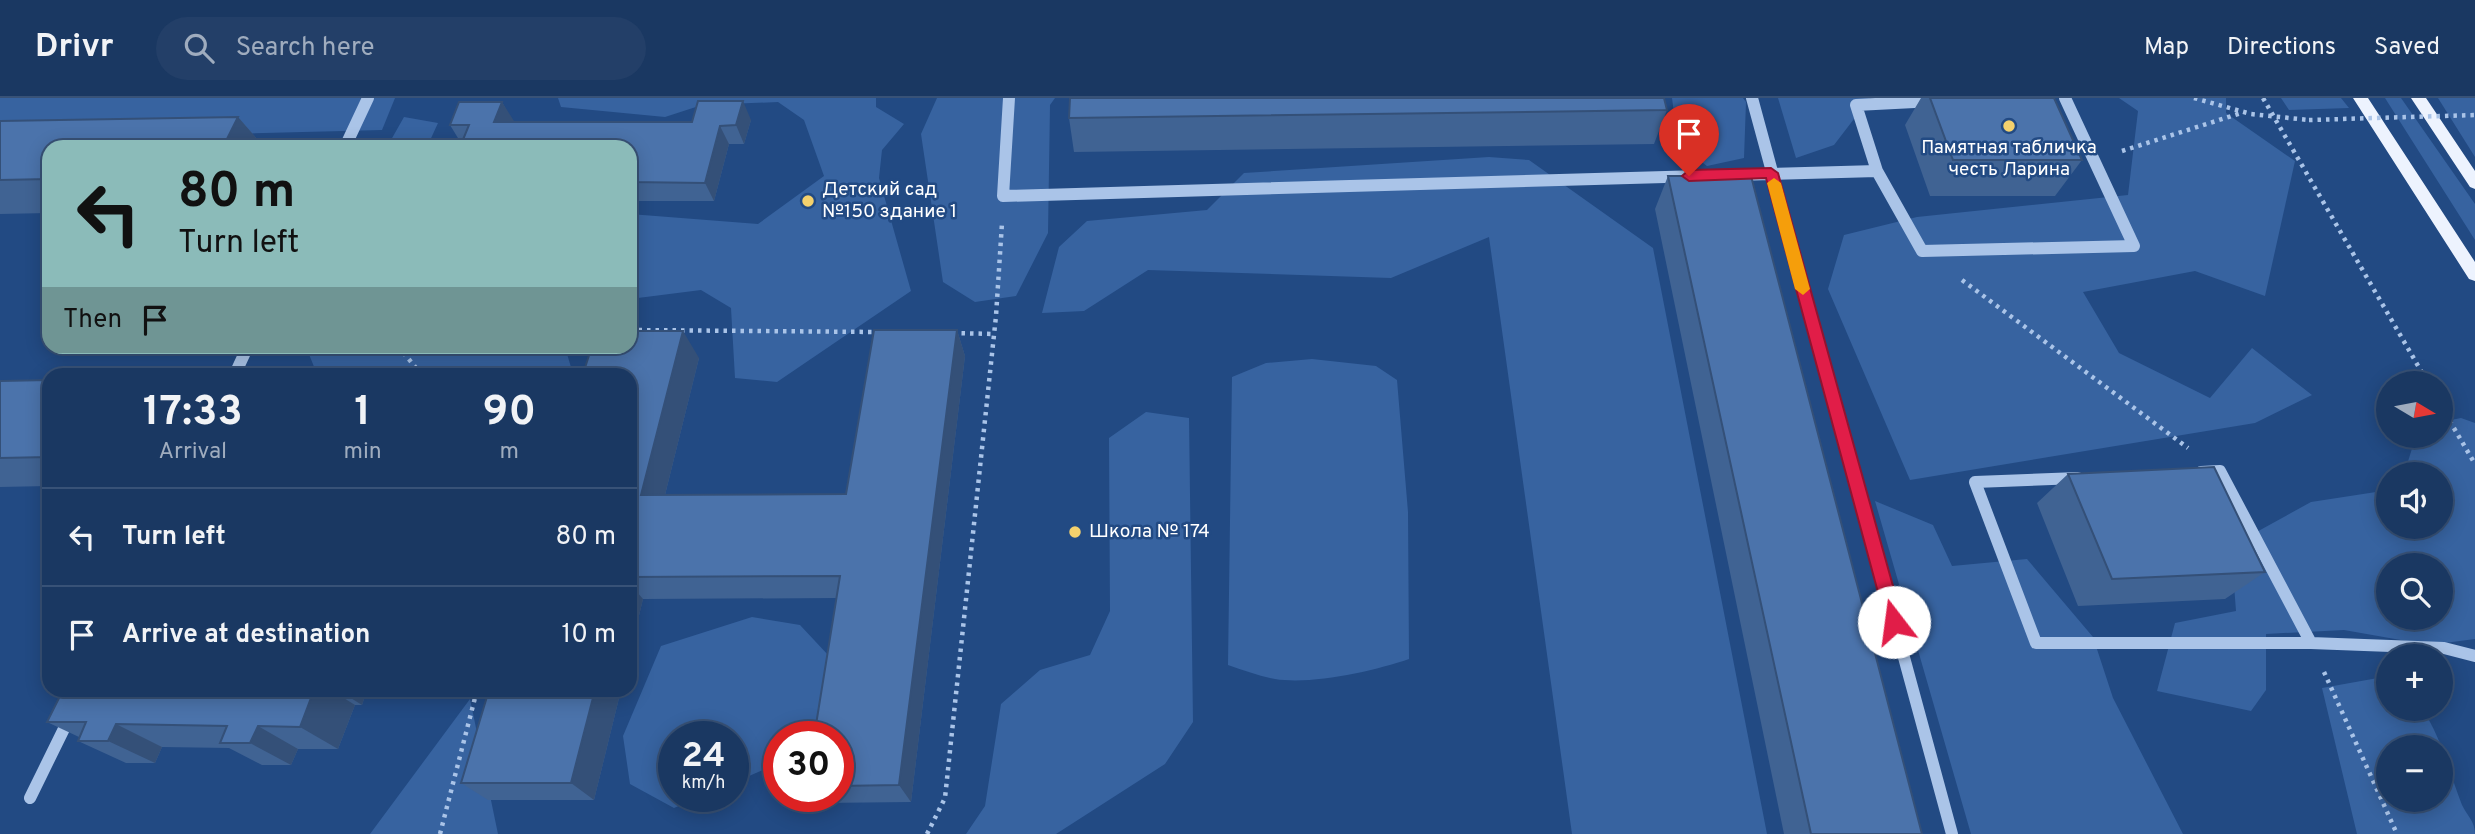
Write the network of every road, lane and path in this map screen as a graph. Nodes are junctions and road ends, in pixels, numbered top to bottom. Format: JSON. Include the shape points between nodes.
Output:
{"nodes":[{"id":1,"x":368,"y":98,"type":"edge"},
{"id":2,"x":1009,"y":98,"type":"edge"},
{"id":3,"x":1752,"y":98,"type":"edge"},
{"id":4,"x":2064,"y":98,"type":"edge"},
{"id":5,"x":2194,"y":98,"type":"edge"},
{"id":6,"x":2263,"y":98,"type":"edge"},
{"id":7,"x":2360,"y":98,"type":"edge"},
{"id":8,"x":2418,"y":98,"type":"edge"},
{"id":9,"x":1946,"y":100,"type":"edge"},
{"id":10,"x":2241,"y":113,"type":"junction"},
{"id":11,"x":2475,"y":115,"type":"edge"},
{"id":12,"x":2277,"y":121,"type":"junction"},
{"id":13,"x":348,"y":140,"type":"edge"},
{"id":14,"x":2094,"y":160,"type":"junction"},
{"id":15,"x":1877,"y":171,"type":"junction"},
{"id":16,"x":1771,"y":173,"type":"junction"},
{"id":17,"x":2475,"y":183,"type":"edge"},
{"id":18,"x":1003,"y":196,"type":"junction"},
{"id":19,"x":1922,"y":251,"type":"junction"},
{"id":20,"x":2475,"y":275,"type":"edge"},
{"id":21,"x":637,"y":330,"type":"edge"},
{"id":22,"x":886,"y":332,"type":"edge"},
{"id":23,"x":940,"y":333,"type":"edge"},
{"id":24,"x":994,"y":334,"type":"junction"},
{"id":25,"x":405,"y":354,"type":"edge"},
{"id":26,"x":416,"y":368,"type":"edge"},
{"id":27,"x":2421,"y":371,"type":"edge"},
{"id":28,"x":2454,"y":428,"type":"edge"},
{"id":29,"x":2475,"y":464,"type":"edge"},
{"id":30,"x":2220,"y":471,"type":"junction"},
{"id":31,"x":2193,"y":472,"type":"edge"},
{"id":32,"x":2098,"y":477,"type":"edge"},
{"id":33,"x":2311,"y":643,"type":"junction"},
{"id":34,"x":2475,"y":656,"type":"edge"},
{"id":35,"x":80,"y":697,"type":"edge"},
{"id":36,"x":475,"y":697,"type":"edge"},
{"id":37,"x":30,"y":798,"type":"dead end"},
{"id":38,"x":440,"y":834,"type":"edge"},
{"id":39,"x":927,"y":834,"type":"edge"},
{"id":40,"x":1952,"y":834,"type":"edge"},
{"id":41,"x":2397,"y":834,"type":"edge"}],
"edges":[{"from":1,"to":13,"type":"street"},
{"from":2,"to":18,"type":"street"},
{"from":3,"to":16,"type":"street"},
{"from":4,"to":14,"type":"street"},
{"from":5,"to":10,"type":"path"},
{"from":6,"to":12,"type":"path"},
{"from":7,"to":20,"type":"main road"},
{"from":8,"to":17,"type":"main road"},
{"from":9,"to":15,"type":"street","via":[[1857,104]]},
{"from":10,"to":12,"type":"path"},
{"from":10,"to":14,"type":"path"},
{"from":11,"to":12,"type":"path","bridge":true},
{"from":12,"to":27,"type":"path"},
{"from":14,"to":19,"type":"street","via":[[2134,246]]},
{"from":15,"to":16,"type":"street"},
{"from":15,"to":19,"type":"street"},
{"from":16,"to":18,"type":"street"},
{"from":16,"to":40,"type":"street"},
{"from":18,"to":24,"type":"path"},
{"from":19,"to":30,"type":"path"},
{"from":21,"to":22,"type":"path"},
{"from":23,"to":24,"type":"path"},
{"from":24,"to":39,"type":"path","via":[[945,798]]},
{"from":25,"to":26,"type":"path"},
{"from":28,"to":29,"type":"path"},
{"from":30,"to":31,"type":"street"},
{"from":30,"to":33,"type":"street"},
{"from":32,"to":33,"type":"street","via":[[1975,482],[2036,643]]},
{"from":33,"to":34,"type":"street","via":[[2444,648]]},
{"from":33,"to":41,"type":"path"},
{"from":35,"to":37,"type":"street"},
{"from":36,"to":38,"type":"path"}]}
